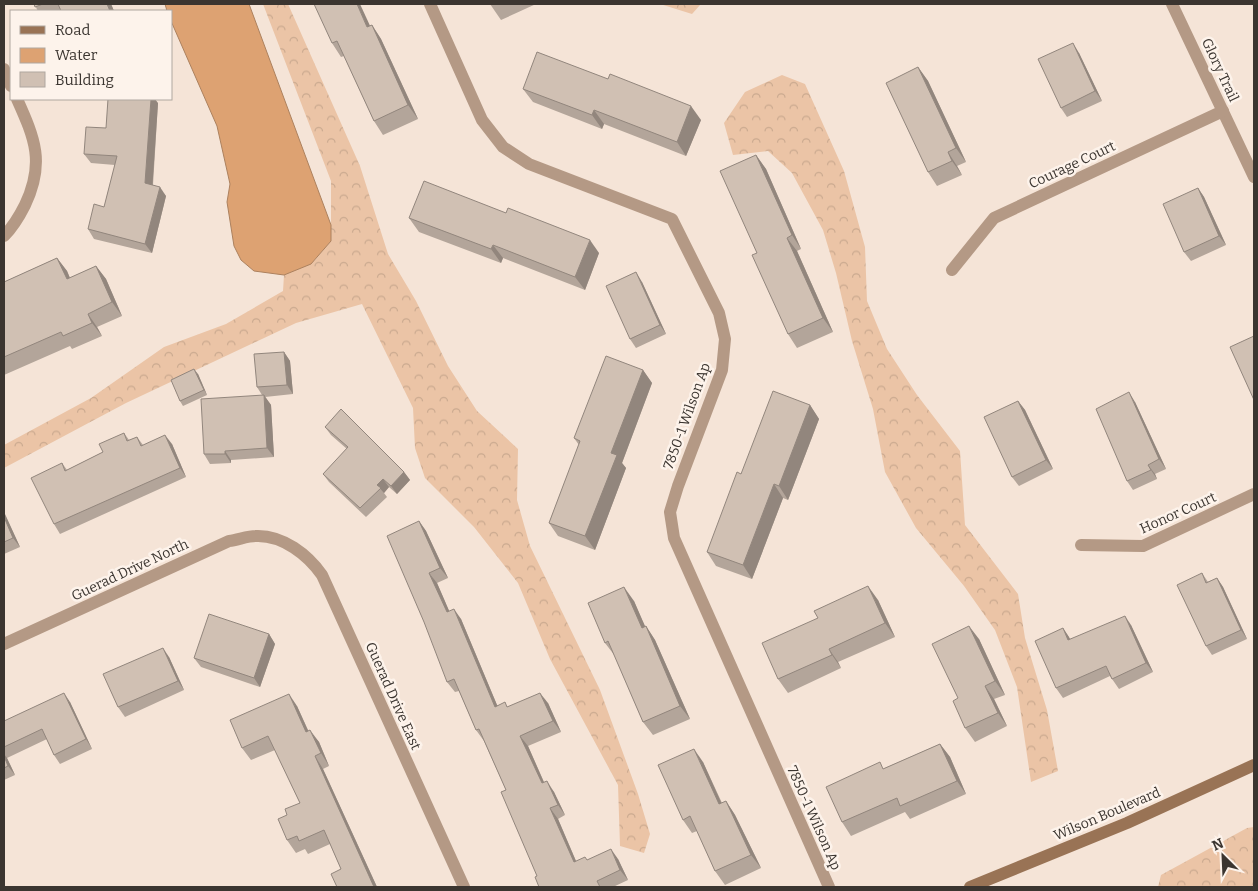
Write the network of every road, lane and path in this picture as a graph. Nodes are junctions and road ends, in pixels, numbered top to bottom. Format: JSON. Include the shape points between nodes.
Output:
{"nodes":[{"id":1,"x":430,"y":4,"type":"edge"},
{"id":2,"x":1172,"y":4,"type":"edge"},
{"id":3,"x":4,"y":69,"type":"edge"},
{"id":4,"x":10,"y":84,"type":"edge"},
{"id":5,"x":17,"y":100,"type":"edge"},
{"id":6,"x":1223,"y":111,"type":"junction"},
{"id":7,"x":1254,"y":176,"type":"edge"},
{"id":8,"x":4,"y":236,"type":"edge"},
{"id":9,"x":952,"y":270,"type":"dead end"},
{"id":10,"x":1254,"y":494,"type":"edge"},
{"id":11,"x":272,"y":538,"type":"joint"},
{"id":12,"x":1081,"y":545,"type":"dead end"},
{"id":13,"x":4,"y":644,"type":"edge"},
{"id":14,"x":1254,"y":765,"type":"edge"},
{"id":15,"x":464,"y":887,"type":"edge"},
{"id":16,"x":829,"y":887,"type":"edge"},
{"id":17,"x":970,"y":887,"type":"edge"}],
"edges":[{"from":1,"to":16,"type":"street","name":"7850-1 Wilson Ap","via":[[482,120],[503,147],[529,164],[672,219],[719,313],[725,339],[722,370],[670,512],[674,538]]},
{"from":2,"to":6,"type":"street","name":"Glory Trail"},
{"from":3,"to":4,"type":"street"},
{"from":5,"to":8,"type":"street","via":[[29,126],[37,173],[15,224]]},
{"from":6,"to":7,"type":"street","name":"Glory Trail"},
{"from":6,"to":9,"type":"street","name":"Courage Court","via":[[994,218]]},
{"from":10,"to":12,"type":"street","name":"Honor Court","via":[[1143,546]]},
{"from":11,"to":13,"type":"street","name":"Guerad Drive North","via":[[256,536],[229,541]]},
{"from":11,"to":15,"type":"street","name":"Guerad Drive East","via":[[313,562],[322,575]]},
{"from":14,"to":17,"type":"main road","name":"Wilson Boulevard","via":[[1127,823]]}]}
